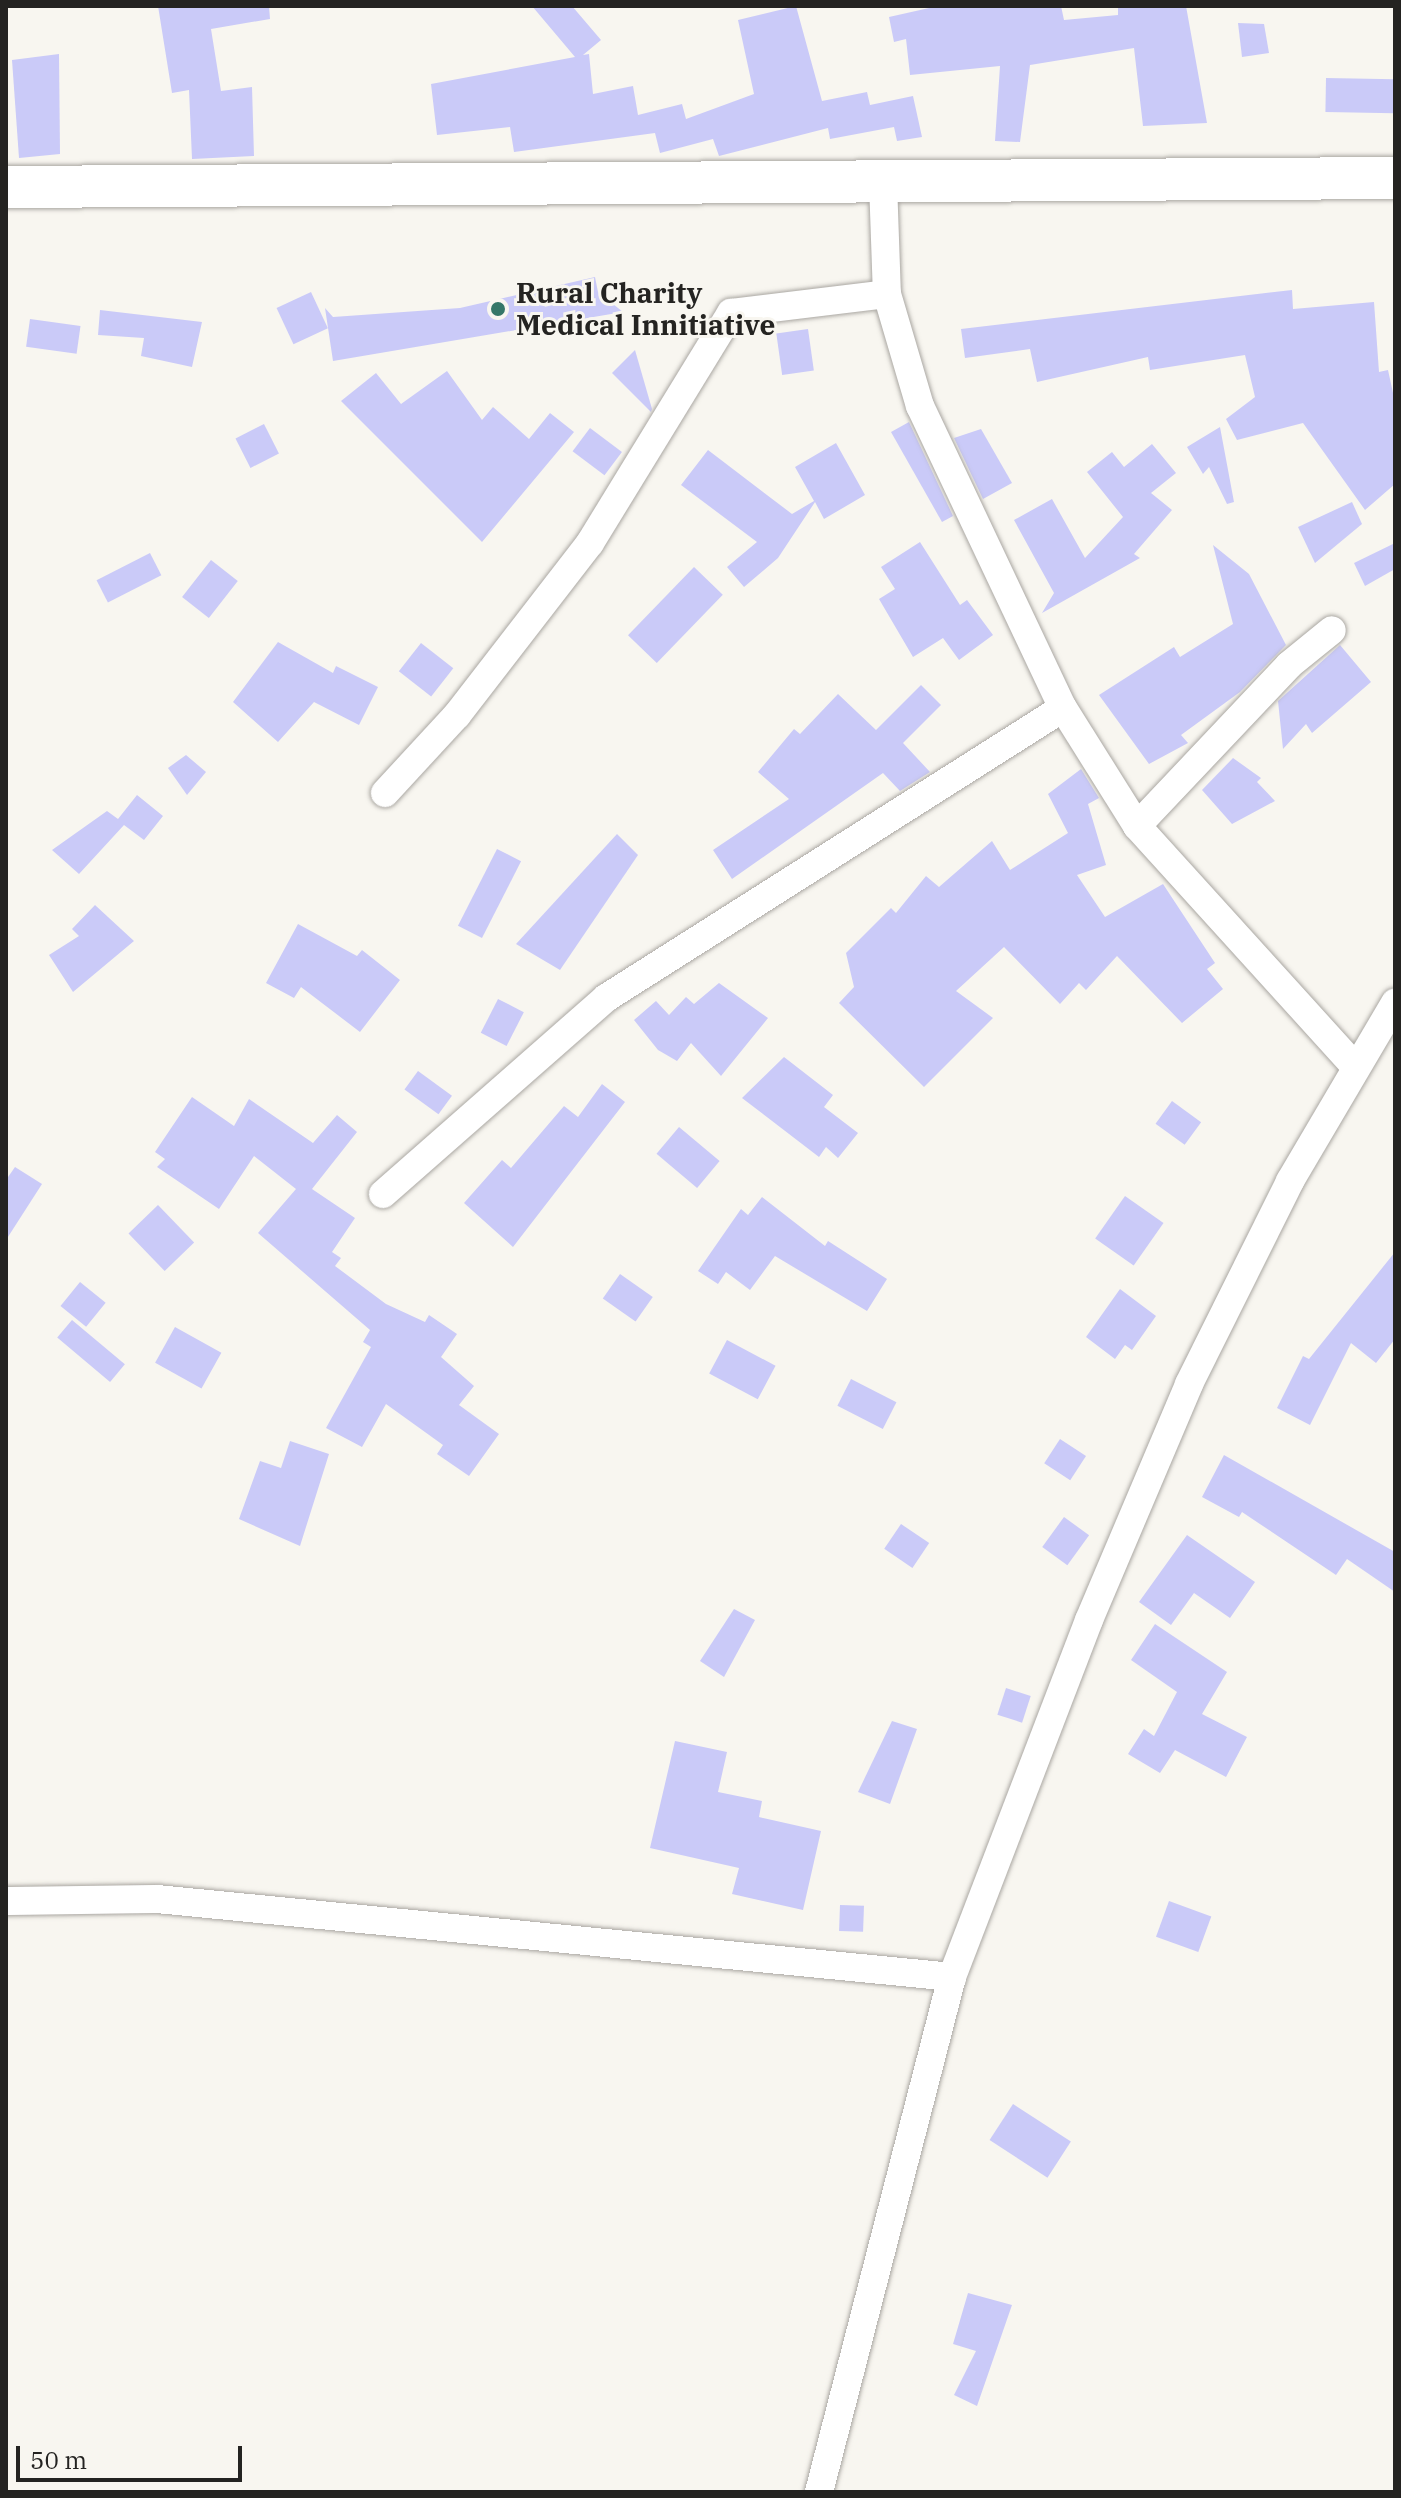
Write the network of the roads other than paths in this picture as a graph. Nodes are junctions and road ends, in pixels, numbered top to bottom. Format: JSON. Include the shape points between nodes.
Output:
{"nodes":[{"id":1,"x":1395,"y":178,"type":"edge"},
{"id":2,"x":883,"y":182,"type":"junction"},
{"id":3,"x":6,"y":187,"type":"edge"},
{"id":4,"x":887,"y":294,"type":"junction"},
{"id":5,"x":1332,"y":630,"type":"dead end"},
{"id":6,"x":1063,"y":708,"type":"junction"},
{"id":7,"x":385,"y":793,"type":"dead end"},
{"id":8,"x":1137,"y":826,"type":"junction"},
{"id":9,"x":1395,"y":1003,"type":"edge"},
{"id":10,"x":1354,"y":1065,"type":"junction"},
{"id":11,"x":383,"y":1194,"type":"dead end"},
{"id":12,"x":6,"y":1901,"type":"edge"},
{"id":13,"x":952,"y":1977,"type":"junction"},
{"id":14,"x":819,"y":2492,"type":"edge"}],
"edges":[{"from":1,"to":2,"type":"main road"},
{"from":2,"to":3,"type":"main road"},
{"from":2,"to":4,"type":"street"},
{"from":4,"to":6,"type":"street","via":[[925,418]]},
{"from":4,"to":7,"type":"street","via":[[731,313],[590,543],[457,715]]},
{"from":5,"to":8,"type":"street","via":[[1289,665]]},
{"from":6,"to":8,"type":"street"},
{"from":6,"to":11,"type":"street","via":[[606,998]]},
{"from":8,"to":10,"type":"street"},
{"from":9,"to":10,"type":"street"},
{"from":10,"to":13,"type":"street","via":[[1189,1384]]},
{"from":12,"to":13,"type":"street","via":[[157,1899]]},
{"from":13,"to":14,"type":"street"}]}
